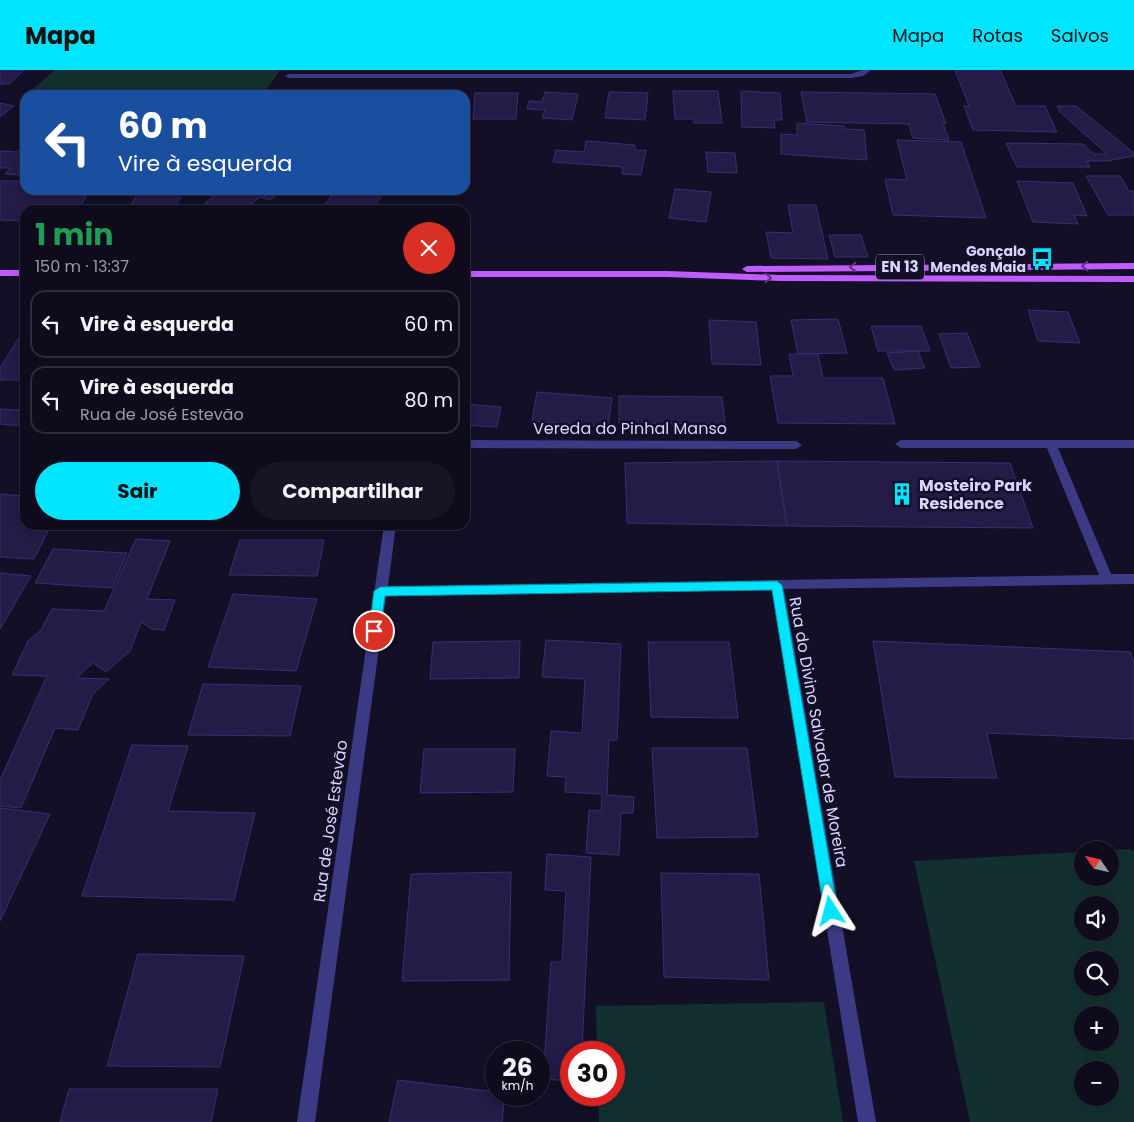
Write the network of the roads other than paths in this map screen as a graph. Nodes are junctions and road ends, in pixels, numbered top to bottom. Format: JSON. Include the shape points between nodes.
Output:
{"nodes":[{"id":1,"x":867,"y":70,"type":"edge"},
{"id":2,"x":427,"y":73,"type":"edge"},
{"id":3,"x":639,"y":73,"type":"edge"},
{"id":4,"x":782,"y":73,"type":"edge"},
{"id":5,"x":289,"y":76,"type":"dead end"},
{"id":6,"x":1134,"y":266,"type":"edge"},
{"id":7,"x":0,"y":273,"type":"edge"},
{"id":8,"x":20,"y":273,"type":"edge"},
{"id":9,"x":470,"y":274,"type":"edge"},
{"id":10,"x":667,"y":274,"type":"junction"},
{"id":11,"x":1134,"y":279,"type":"edge"},
{"id":12,"x":470,"y":444,"type":"edge"},
{"id":13,"x":901,"y":444,"type":"dead end"},
{"id":14,"x":1134,"y":444,"type":"edge"},
{"id":15,"x":796,"y":445,"type":"dead end"},
{"id":16,"x":1051,"y":445,"type":"junction"},
{"id":17,"x":389,"y":530,"type":"edge"},
{"id":18,"x":1107,"y":579,"type":"junction"},
{"id":19,"x":1134,"y":579,"type":"edge"},
{"id":20,"x":777,"y":585,"type":"junction"},
{"id":21,"x":380,"y":591,"type":"junction"},
{"id":22,"x":306,"y":1122,"type":"edge"},
{"id":23,"x":867,"y":1122,"type":"edge"}],
"edges":[{"from":1,"to":4,"type":"street","via":[[851,76]]},
{"from":2,"to":3,"type":"street"},
{"from":2,"to":5,"type":"street"},
{"from":3,"to":4,"type":"street"},
{"from":6,"to":10,"type":"main road","number":"EN 13","one_way":true,"via":[[774,268]]},
{"from":7,"to":8,"type":"main road"},
{"from":9,"to":10,"type":"main road","number":"EN 13"},
{"from":10,"to":11,"type":"main road","number":"EN 13","one_way":true,"via":[[789,278]]},
{"from":12,"to":15,"type":"street","name":"Vereda do Pinhal Manso"},
{"from":13,"to":16,"type":"street"},
{"from":14,"to":16,"type":"street"},
{"from":16,"to":18,"type":"street"},
{"from":17,"to":21,"type":"street","name":"Rua de José Estevão"},
{"from":18,"to":19,"type":"street"},
{"from":18,"to":20,"type":"street"},
{"from":20,"to":21,"type":"street"},
{"from":20,"to":23,"type":"street","name":"Rua do Divino Salvador de Moreira"},
{"from":21,"to":22,"type":"street","name":"Rua de José Estevão"}]}
